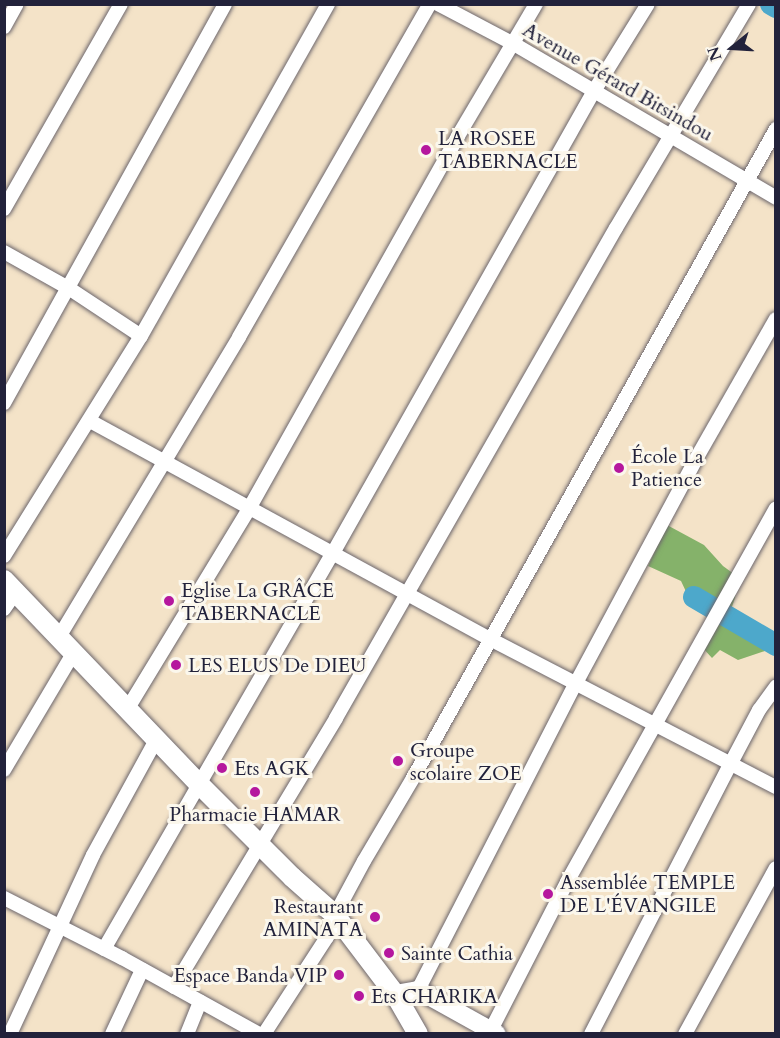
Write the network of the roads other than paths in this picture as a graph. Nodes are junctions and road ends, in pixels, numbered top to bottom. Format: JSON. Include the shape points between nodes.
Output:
{"nodes":[{"id":1,"x":17,"y":4,"type":"edge"},
{"id":2,"x":121,"y":4,"type":"edge"},
{"id":3,"x":225,"y":4,"type":"edge"},
{"id":4,"x":328,"y":4,"type":"edge"},
{"id":5,"x":430,"y":4,"type":"edge"},
{"id":6,"x":438,"y":4,"type":"edge"},
{"id":7,"x":536,"y":4,"type":"edge"},
{"id":8,"x":648,"y":4,"type":"edge"},
{"id":9,"x":749,"y":4,"type":"edge"},
{"id":10,"x":4,"y":27,"type":"edge"},
{"id":11,"x":514,"y":44,"type":"junction"},
{"id":12,"x":594,"y":91,"type":"junction"},
{"id":13,"x":776,"y":129,"type":"edge"},
{"id":14,"x":671,"y":136,"type":"junction"},
{"id":15,"x":746,"y":180,"type":"junction"},
{"id":16,"x":776,"y":198,"type":"edge"},
{"id":17,"x":4,"y":209,"type":"edge"},
{"id":18,"x":4,"y":252,"type":"edge"},
{"id":19,"x":70,"y":289,"type":"junction"},
{"id":20,"x":776,"y":319,"type":"edge"},
{"id":21,"x":141,"y":336,"type":"junction"},
{"id":22,"x":4,"y":403,"type":"edge"},
{"id":23,"x":90,"y":421,"type":"junction"},
{"id":24,"x":164,"y":461,"type":"junction"},
{"id":25,"x":250,"y":507,"type":"junction"},
{"id":26,"x":776,"y":508,"type":"edge"},
{"id":27,"x":333,"y":553,"type":"junction"},
{"id":28,"x":4,"y":556,"type":"edge"},
{"id":29,"x":10,"y":586,"type":"edge"},
{"id":30,"x":406,"y":594,"type":"junction"},
{"id":31,"x":4,"y":609,"type":"edge"},
{"id":32,"x":59,"y":637,"type":"junction"},
{"id":33,"x":490,"y":639,"type":"junction"},
{"id":34,"x":74,"y":652,"type":"junction"},
{"id":35,"x":576,"y":684,"type":"junction"},
{"id":36,"x":776,"y":687,"type":"edge"},
{"id":37,"x":128,"y":708,"type":"junction"},
{"id":38,"x":655,"y":724,"type":"junction"},
{"id":39,"x":156,"y":740,"type":"junction"},
{"id":40,"x":730,"y":763,"type":"junction"},
{"id":41,"x":4,"y":770,"type":"edge"},
{"id":42,"x":198,"y":783,"type":"junction"},
{"id":43,"x":776,"y":788,"type":"edge"},
{"id":44,"x":260,"y":845,"type":"junction"},
{"id":45,"x":776,"y":868,"type":"edge"},
{"id":46,"x":4,"y":898,"type":"edge"},
{"id":47,"x":335,"y":915,"type":"junction"},
{"id":48,"x":60,"y":926,"type":"junction"},
{"id":49,"x":104,"y":949,"type":"junction"},
{"id":50,"x":142,"y":970,"type":"junction"},
{"id":51,"x":174,"y":987,"type":"junction"},
{"id":52,"x":418,"y":990,"type":"junction"},
{"id":53,"x":395,"y":994,"type":"junction"},
{"id":54,"x":200,"y":1001,"type":"junction"},
{"id":55,"x":410,"y":1029,"type":"edge"},
{"id":56,"x":494,"y":1032,"type":"edge"},
{"id":57,"x":10,"y":1034,"type":"edge"},
{"id":58,"x":112,"y":1034,"type":"edge"},
{"id":59,"x":187,"y":1034,"type":"edge"},
{"id":60,"x":259,"y":1034,"type":"edge"},
{"id":61,"x":264,"y":1034,"type":"edge"},
{"id":62,"x":591,"y":1034,"type":"edge"},
{"id":63,"x":685,"y":1034,"type":"edge"}],
"edges":[{"from":1,"to":10,"type":"street"},
{"from":2,"to":17,"type":"street"},
{"from":3,"to":19,"type":"street","via":[[171,97]]},
{"from":4,"to":21,"type":"street"},
{"from":5,"to":24,"type":"street"},
{"from":6,"to":11,"type":"street","name":"Avenue Gérard Bitsindou"},
{"from":7,"to":11,"type":"street"},
{"from":8,"to":12,"type":"street"},
{"from":9,"to":14,"type":"street"},
{"from":11,"to":12,"type":"street","name":"Avenue Gérard Bitsindou"},
{"from":11,"to":25,"type":"street","via":[[458,136]]},
{"from":12,"to":14,"type":"street","name":"Avenue Gérard Bitsindou"},
{"from":12,"to":27,"type":"street"},
{"from":13,"to":15,"type":"street"},
{"from":14,"to":15,"type":"street","name":"Avenue Gérard Bitsindou"},
{"from":14,"to":30,"type":"street"},
{"from":15,"to":16,"type":"street","name":"Avenue Gérard Bitsindou"},
{"from":15,"to":33,"type":"street"},
{"from":18,"to":19,"type":"street"},
{"from":19,"to":21,"type":"street"},
{"from":19,"to":22,"type":"street"},
{"from":20,"to":35,"type":"street"},
{"from":21,"to":23,"type":"street"},
{"from":23,"to":24,"type":"street"},
{"from":23,"to":28,"type":"street"},
{"from":24,"to":25,"type":"street"},
{"from":24,"to":32,"type":"street"},
{"from":25,"to":27,"type":"street"},
{"from":25,"to":37,"type":"street"},
{"from":26,"to":38,"type":"street"},
{"from":27,"to":30,"type":"street"},
{"from":27,"to":42,"type":"street"},
{"from":29,"to":31,"type":"street"},
{"from":29,"to":32,"type":"highway"},
{"from":30,"to":33,"type":"street"},
{"from":30,"to":44,"type":"street"},
{"from":32,"to":34,"type":"highway"},
{"from":33,"to":35,"type":"street"},
{"from":33,"to":47,"type":"street"},
{"from":34,"to":37,"type":"highway"},
{"from":34,"to":41,"type":"street"},
{"from":35,"to":38,"type":"street"},
{"from":35,"to":52,"type":"street"},
{"from":36,"to":40,"type":"street"},
{"from":37,"to":39,"type":"highway"},
{"from":38,"to":40,"type":"street"},
{"from":38,"to":56,"type":"street","via":[[567,882]]},
{"from":39,"to":42,"type":"highway"},
{"from":39,"to":48,"type":"street"},
{"from":40,"to":43,"type":"street"},
{"from":40,"to":62,"type":"street"},
{"from":42,"to":44,"type":"highway"},
{"from":42,"to":49,"type":"street"},
{"from":44,"to":47,"type":"highway"},
{"from":44,"to":51,"type":"street"},
{"from":45,"to":63,"type":"street"},
{"from":46,"to":48,"type":"street"},
{"from":47,"to":53,"type":"highway"},
{"from":47,"to":61,"type":"street","via":[[327,937]]},
{"from":48,"to":49,"type":"street"},
{"from":48,"to":57,"type":"street"},
{"from":49,"to":50,"type":"street"},
{"from":50,"to":51,"type":"street"},
{"from":50,"to":58,"type":"street"},
{"from":51,"to":54,"type":"street"},
{"from":52,"to":53,"type":"main road"},
{"from":52,"to":56,"type":"main road"},
{"from":53,"to":55,"type":"highway"},
{"from":54,"to":59,"type":"street"},
{"from":54,"to":60,"type":"street"}]}
